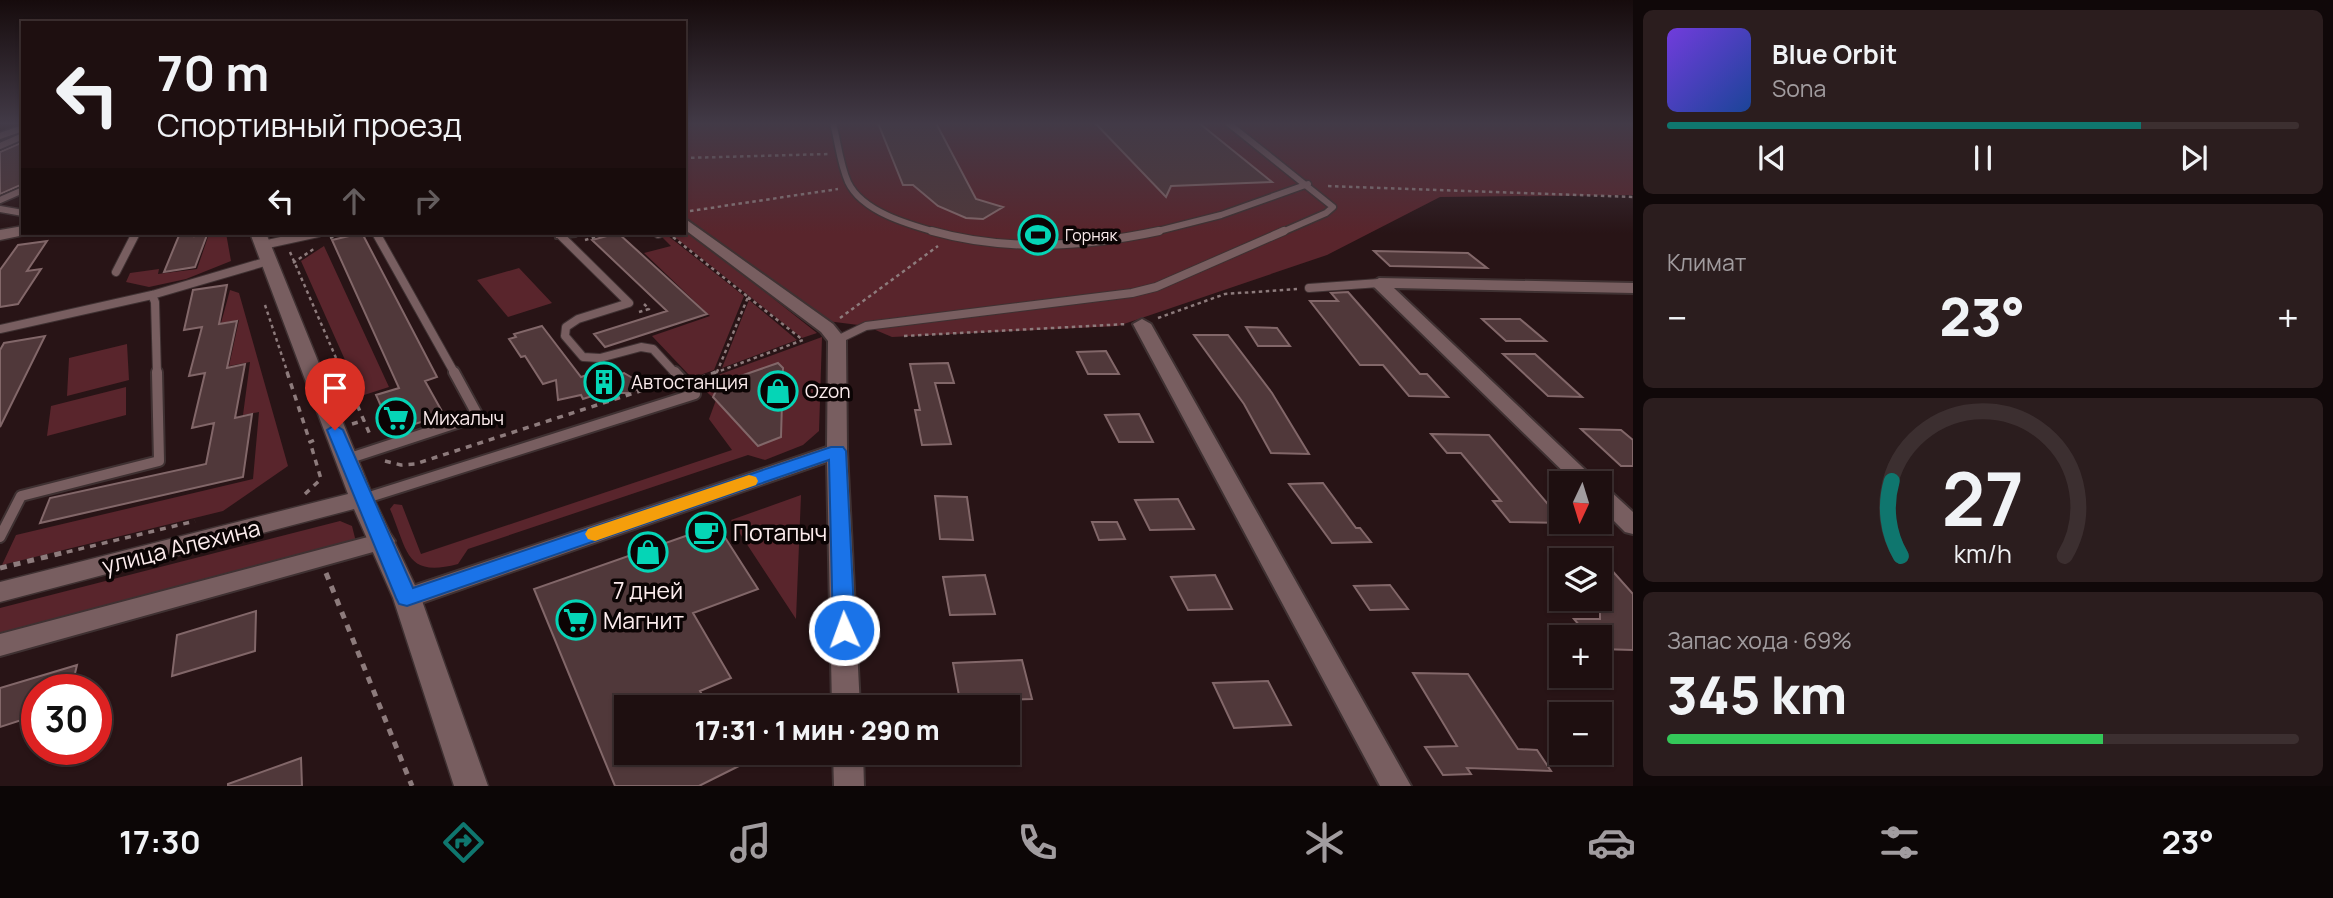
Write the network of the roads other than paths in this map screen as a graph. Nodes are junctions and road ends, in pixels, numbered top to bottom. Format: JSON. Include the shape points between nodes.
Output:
{"nodes":[{"id":1,"x":843,"y":160,"type":"edge"},
{"id":2,"x":1277,"y":160,"type":"edge"},
{"id":3,"x":1310,"y":185,"type":"junction"},
{"id":4,"x":21,"y":191,"type":"edge"},
{"id":5,"x":0,"y":200,"type":"edge"},
{"id":6,"x":0,"y":209,"type":"edge"},
{"id":7,"x":21,"y":211,"type":"edge"},
{"id":8,"x":686,"y":222,"type":"edge"},
{"id":9,"x":21,"y":230,"type":"edge"},
{"id":10,"x":0,"y":235,"type":"edge"},
{"id":11,"x":135,"y":235,"type":"edge"},
{"id":12,"x":309,"y":235,"type":"edge"},
{"id":13,"x":377,"y":235,"type":"edge"},
{"id":14,"x":565,"y":236,"type":"edge"},
{"id":15,"x":263,"y":246,"type":"edge"},
{"id":16,"x":116,"y":272,"type":"dead end"},
{"id":17,"x":1379,"y":283,"type":"junction"},
{"id":18,"x":1309,"y":288,"type":"road end"},
{"id":19,"x":1633,"y":288,"type":"edge"},
{"id":20,"x":152,"y":296,"type":"junction"},
{"id":21,"x":1142,"y":324,"type":"road end"},
{"id":22,"x":0,"y":328,"type":"edge"},
{"id":23,"x":832,"y":334,"type":"junction"},
{"id":24,"x":837,"y":451,"type":"junction"},
{"id":25,"x":347,"y":459,"type":"junction"},
{"id":26,"x":1575,"y":471,"type":"edge"},
{"id":27,"x":362,"y":499,"type":"junction"},
{"id":28,"x":1612,"y":506,"type":"edge"},
{"id":29,"x":1633,"y":526,"type":"edge"},
{"id":30,"x":0,"y":537,"type":"edge"},
{"id":31,"x":383,"y":541,"type":"junction"},
{"id":32,"x":0,"y":592,"type":"edge"},
{"id":33,"x":407,"y":598,"type":"junction"},
{"id":34,"x":0,"y":645,"type":"edge"},
{"id":35,"x":846,"y":695,"type":"edge"},
{"id":36,"x":848,"y":765,"type":"edge"},
{"id":37,"x":471,"y":786,"type":"edge"},
{"id":38,"x":849,"y":786,"type":"edge"},
{"id":39,"x":1396,"y":786,"type":"edge"}],
"edges":[{"from":1,"to":3,"type":"lane","via":[[850,188],[901,221],[951,236],[998,243],[1128,238],[1208,220]]},
{"from":2,"to":3,"type":"lane"},
{"from":3,"to":23,"type":"lane","via":[[1333,207],[1326,214],[1156,287]]},
{"from":4,"to":5,"type":"lane"},
{"from":6,"to":7,"type":"lane"},
{"from":8,"to":23,"type":"street"},
{"from":9,"to":10,"type":"main road"},
{"from":11,"to":16,"type":"lane"},
{"from":12,"to":15,"type":"lane"},
{"from":13,"to":25,"type":"lane","via":[[478,416]]},
{"from":14,"to":27,"type":"lane","via":[[629,303],[578,319],[566,327],[565,336],[583,357],[653,349],[695,394]]},
{"from":15,"to":20,"type":"lane"},
{"from":15,"to":25,"type":"main road"},
{"from":17,"to":18,"type":"lane"},
{"from":17,"to":19,"type":"street"},
{"from":17,"to":26,"type":"street"},
{"from":20,"to":22,"type":"lane"},
{"from":20,"to":30,"type":"lane","via":[[159,461],[21,496]]},
{"from":21,"to":39,"type":"street"},
{"from":23,"to":24,"type":"street"},
{"from":24,"to":33,"type":"street"},
{"from":24,"to":35,"type":"street"},
{"from":25,"to":27,"type":"main road"},
{"from":27,"to":31,"type":"main road"},
{"from":27,"to":32,"type":"main road","name":"улица Алехина","via":[[305,501]]},
{"from":28,"to":29,"type":"street"},
{"from":31,"to":33,"type":"main road"},
{"from":31,"to":34,"type":"street"},
{"from":33,"to":37,"type":"main road"},
{"from":36,"to":38,"type":"street"}]}
